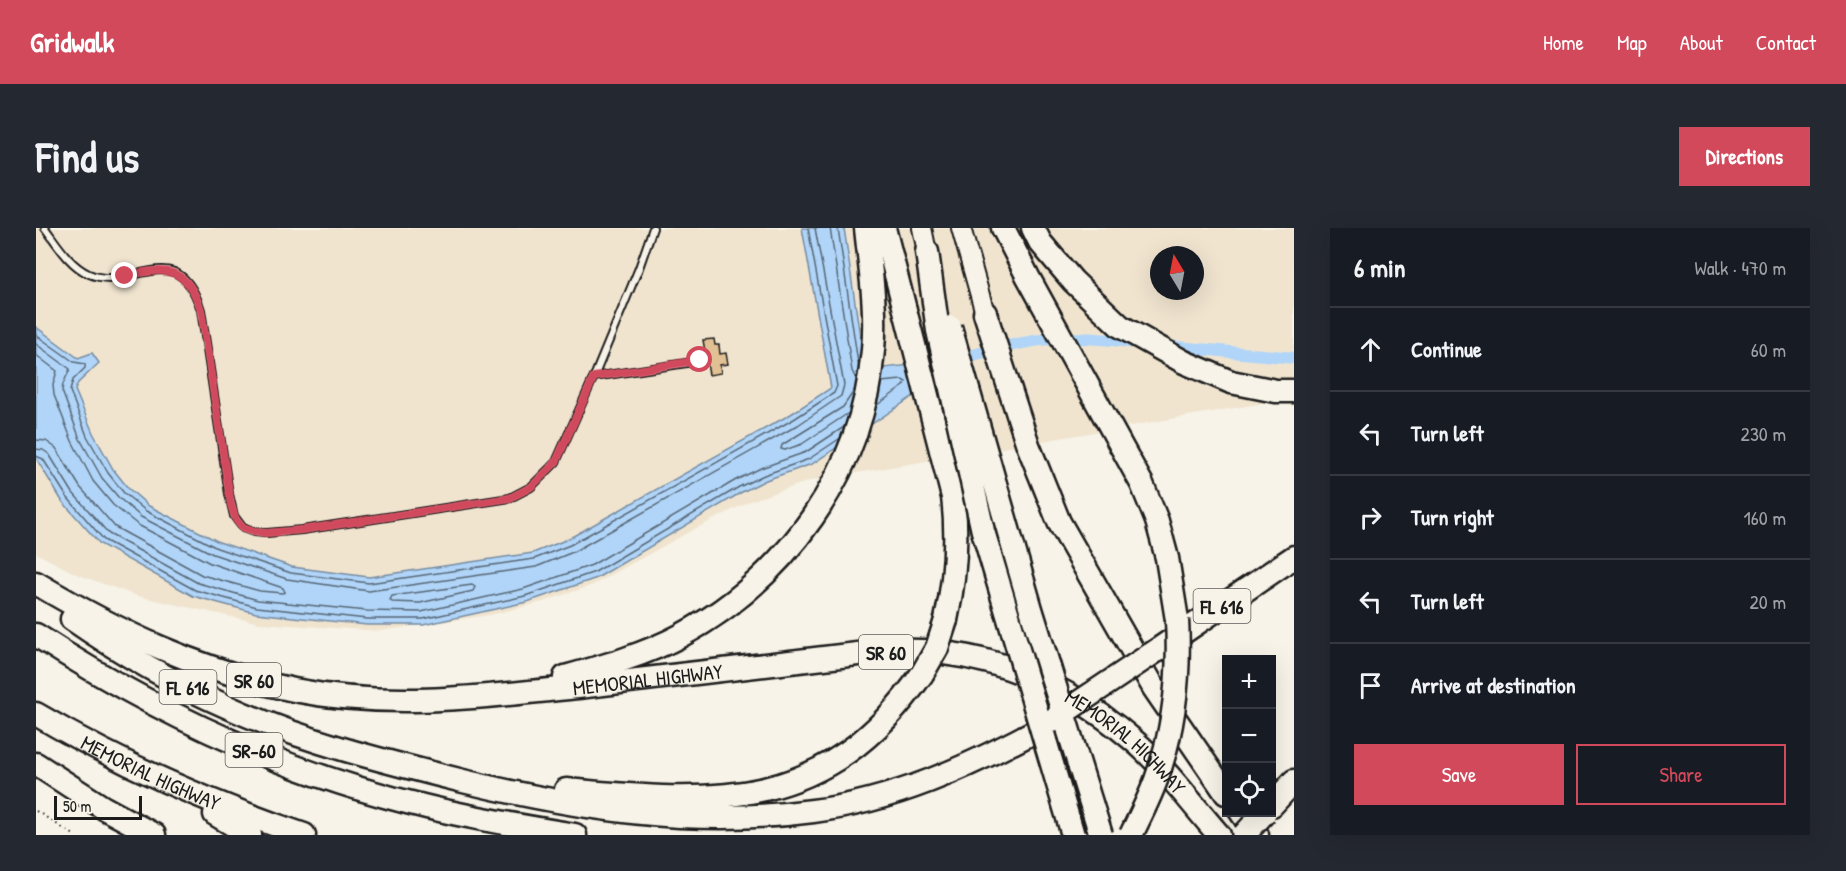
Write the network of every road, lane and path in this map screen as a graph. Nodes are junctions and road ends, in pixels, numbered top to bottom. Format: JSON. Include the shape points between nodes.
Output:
{"nodes":[{"id":1,"x":45,"y":228,"type":"edge"},
{"id":2,"x":653,"y":228,"type":"edge"},
{"id":3,"x":866,"y":228,"type":"edge"},
{"id":4,"x":884,"y":228,"type":"edge"},
{"id":5,"x":922,"y":228,"type":"edge"},
{"id":6,"x":961,"y":228,"type":"edge"},
{"id":7,"x":1003,"y":228,"type":"edge"},
{"id":8,"x":1033,"y":228,"type":"edge"},
{"id":9,"x":927,"y":252,"type":"joint"},
{"id":10,"x":985,"y":313,"type":"joint"},
{"id":11,"x":944,"y":328,"type":"junction"},
{"id":12,"x":700,"y":360,"type":"dead end"},
{"id":13,"x":594,"y":377,"type":"junction"},
{"id":14,"x":1294,"y":391,"type":"edge"},
{"id":15,"x":1294,"y":557,"type":"edge"},
{"id":16,"x":36,"y":583,"type":"edge"},
{"id":17,"x":36,"y":591,"type":"edge"},
{"id":18,"x":36,"y":635,"type":"edge"},
{"id":19,"x":491,"y":696,"type":"junction"},
{"id":20,"x":36,"y":714,"type":"edge"},
{"id":21,"x":36,"y":764,"type":"edge"},
{"id":22,"x":138,"y":770,"type":"junction"},
{"id":23,"x":442,"y":776,"type":"junction"},
{"id":24,"x":1222,"y":786,"type":"edge"},
{"id":25,"x":36,"y":811,"type":"edge"},
{"id":26,"x":1244,"y":817,"type":"edge"},
{"id":27,"x":1260,"y":817,"type":"edge"},
{"id":28,"x":74,"y":835,"type":"edge"},
{"id":29,"x":154,"y":835,"type":"edge"},
{"id":30,"x":250,"y":835,"type":"edge"},
{"id":31,"x":304,"y":835,"type":"edge"},
{"id":32,"x":575,"y":835,"type":"edge"},
{"id":33,"x":1073,"y":835,"type":"edge"},
{"id":34,"x":1101,"y":835,"type":"edge"},
{"id":35,"x":1131,"y":835,"type":"edge"},
{"id":36,"x":1219,"y":835,"type":"edge"},
{"id":37,"x":1244,"y":835,"type":"edge"},
{"id":38,"x":1257,"y":835,"type":"edge"}],
"edges":[{"from":1,"to":13,"type":"lane","via":[[73,263],[88,274],[107,278],[169,271],[190,285],[201,310],[231,505],[236,520],[248,530],[302,530],[510,498],[531,487],[556,462]]},
{"from":2,"to":13,"type":"lane"},
{"from":3,"to":19,"type":"highway","via":[[873,292],[873,350],[865,396],[852,440],[828,495],[805,530],[752,588],[680,636],[597,668]]},
{"from":4,"to":23,"type":"highway","bridge":true,"via":[[953,497],[956,522],[954,579],[937,648],[890,717],[836,760],[808,775],[754,792],[703,798],[630,795]]},
{"from":5,"to":9,"type":"street"},
{"from":6,"to":10,"type":"street"},
{"from":7,"to":35,"type":"highway","bridge":true,"via":[[1142,484],[1157,521],[1174,589],[1179,646],[1175,698],[1156,779]]},
{"from":8,"to":14,"type":"highway","via":[[1073,281],[1120,326],[1184,362],[1231,382]]},
{"from":9,"to":11,"type":"highway"},
{"from":10,"to":24,"type":"highway","via":[[1028,445],[1059,522],[1154,688]]},
{"from":11,"to":33,"type":"highway","bridge":true,"via":[[983,531]]},
{"from":11,"to":34,"type":"highway","bridge":true},
{"from":12,"to":13,"type":"lane"},
{"from":15,"to":23,"type":"highway","number":"FL 616","bridge":true,"via":[[1039,729],[986,757],[884,796],[814,811],[679,817],[621,812]]},
{"from":16,"to":19,"type":"highway","name":"MEMORIAL HIGHWAY","number":"SR 60","via":[[133,637],[190,662],[256,681],[365,699]]},
{"from":17,"to":23,"type":"highway","number":"FL 616","via":[[101,639],[227,707],[355,753]]},
{"from":18,"to":32,"type":"highway","number":"SR-60","via":[[165,710],[294,767],[426,807]]},
{"from":19,"to":36,"type":"highway","name":"MEMORIAL HIGHWAY","number":"SR 60","via":[[867,653],[932,652],[978,659],[1020,671],[1069,693],[1100,714],[1134,741]]},
{"from":20,"to":22,"type":"highway","name":"MEMORIAL HIGHWAY"},
{"from":21,"to":29,"type":"highway"},
{"from":22,"to":30,"type":"highway"},
{"from":22,"to":31,"type":"highway","name":"MEMORIAL HIGHWAY"},
{"from":25,"to":28,"type":"path"},
{"from":26,"to":38,"type":"highway"},
{"from":27,"to":37,"type":"highway","bridge":true}]}
